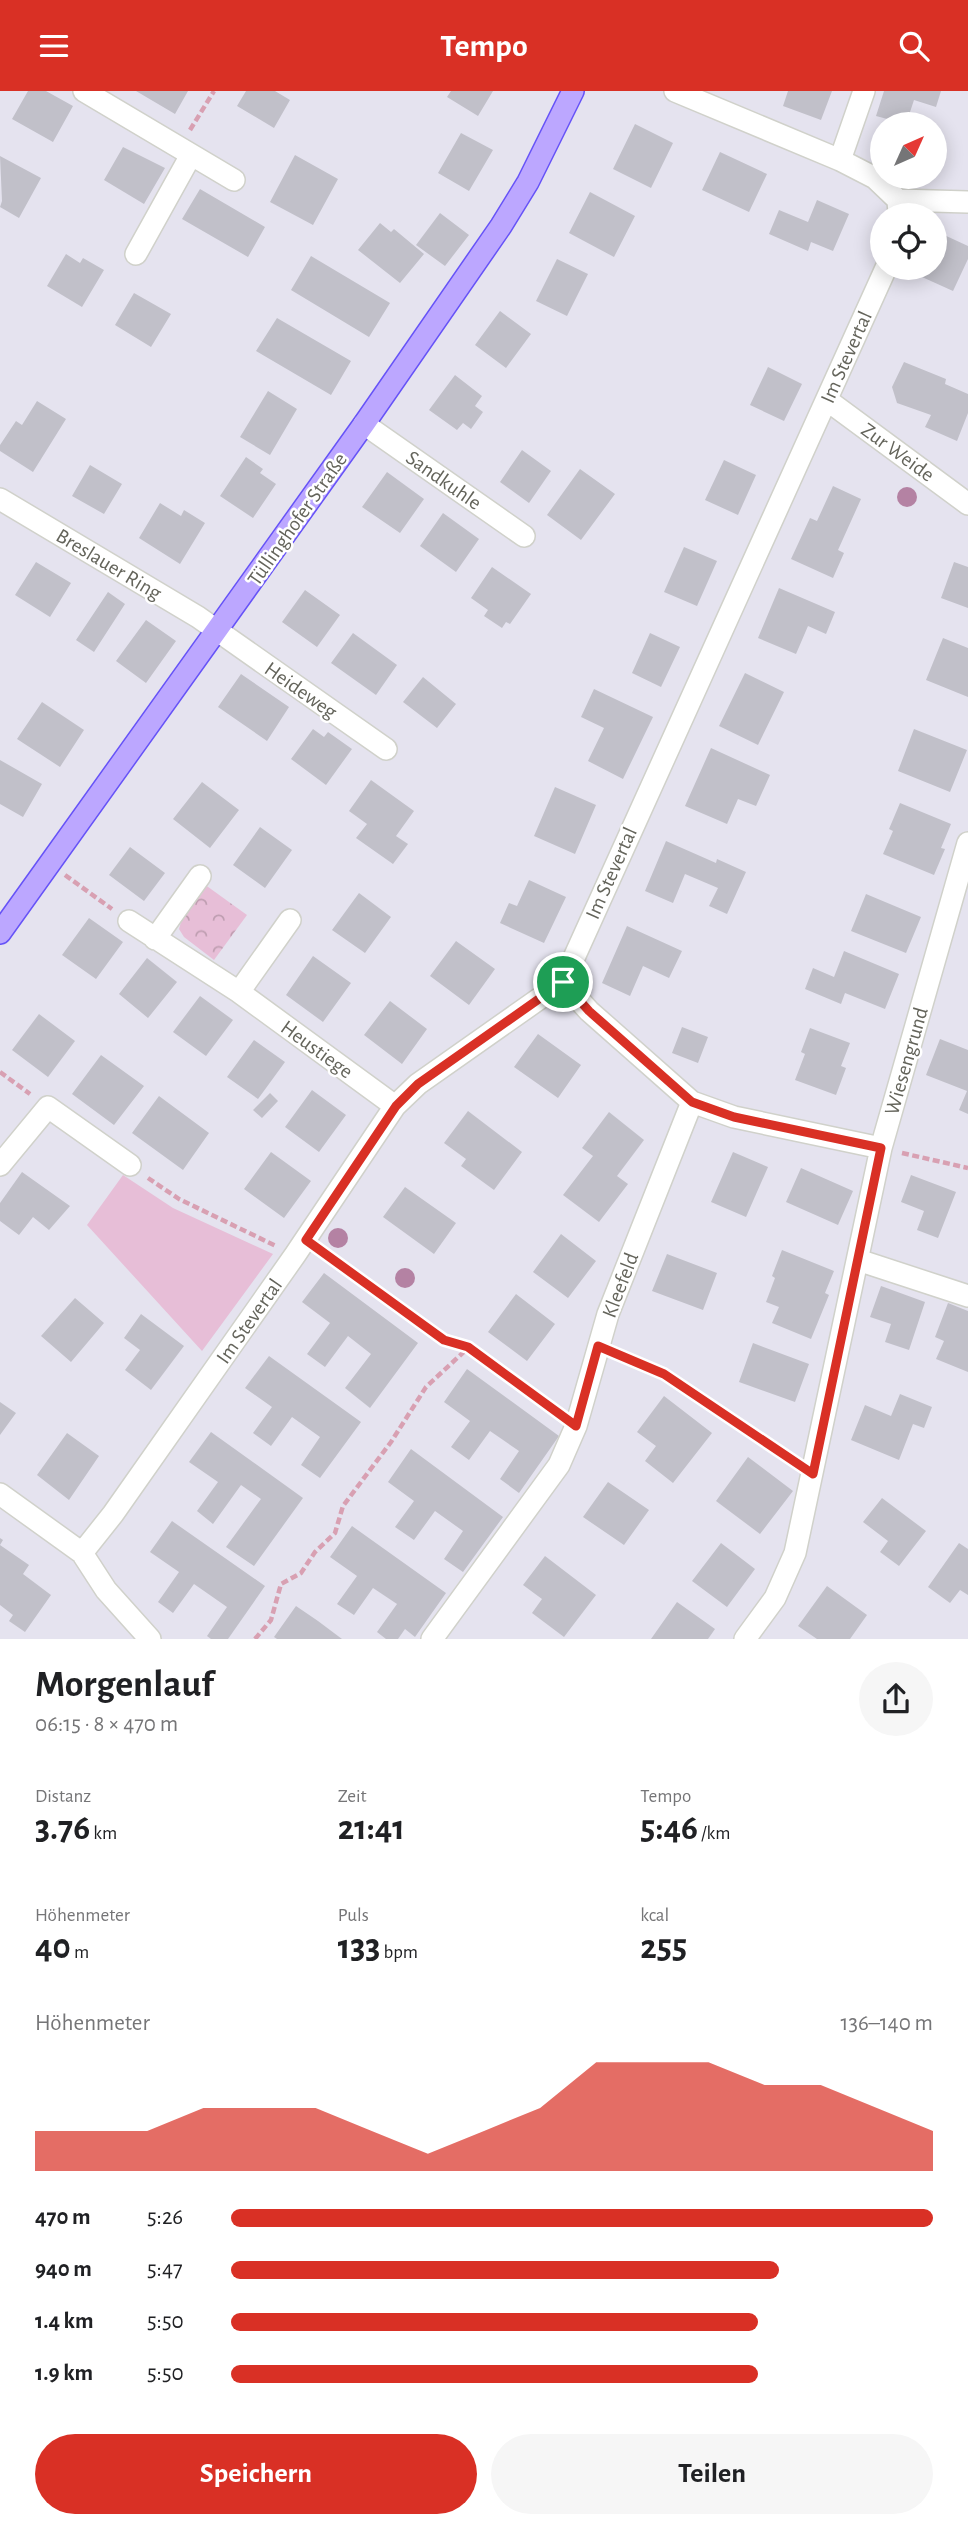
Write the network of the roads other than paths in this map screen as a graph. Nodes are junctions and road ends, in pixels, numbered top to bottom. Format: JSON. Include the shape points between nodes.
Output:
{"nodes":[{"id":1,"x":84,"y":91,"type":"edge"},
{"id":2,"x":573,"y":91,"type":"edge"},
{"id":3,"x":675,"y":91,"type":"edge"},
{"id":4,"x":864,"y":91,"type":"edge"},
{"id":5,"x":185,"y":152,"type":"junction"},
{"id":6,"x":841,"y":160,"type":"junction"},
{"id":7,"x":234,"y":180,"type":"dead end"},
{"id":8,"x":968,"y":202,"type":"edge"},
{"id":9,"x":895,"y":203,"type":"edge"},
{"id":10,"x":947,"y":204,"type":"edge"},
{"id":11,"x":136,"y":254,"type":"dead end"},
{"id":12,"x":881,"y":280,"type":"edge"},
{"id":13,"x":827,"y":400,"type":"junction"},
{"id":14,"x":364,"y":424,"type":"junction"},
{"id":15,"x":0,"y":499,"type":"edge"},
{"id":16,"x":968,"y":504,"type":"edge"},
{"id":17,"x":524,"y":536,"type":"dead end"},
{"id":18,"x":217,"y":631,"type":"junction"},
{"id":19,"x":386,"y":749,"type":"dead end"},
{"id":20,"x":968,"y":843,"type":"edge"},
{"id":21,"x":200,"y":876,"type":"dead end"},
{"id":22,"x":129,"y":921,"type":"road end"},
{"id":23,"x":290,"y":921,"type":"dead end"},
{"id":24,"x":3,"y":923,"type":"edge"},
{"id":25,"x":155,"y":939,"type":"junction"},
{"id":26,"x":563,"y":982,"type":"junction"},
{"id":27,"x":239,"y":992,"type":"junction"},
{"id":28,"x":692,"y":1102,"type":"junction"},
{"id":29,"x":396,"y":1106,"type":"junction"},
{"id":30,"x":881,"y":1148,"type":"junction"},
{"id":31,"x":0,"y":1165,"type":"edge"},
{"id":32,"x":130,"y":1165,"type":"road end"},
{"id":33,"x":858,"y":1260,"type":"junction"},
{"id":34,"x":968,"y":1296,"type":"edge"},
{"id":35,"x":0,"y":1494,"type":"edge"},
{"id":36,"x":82,"y":1553,"type":"junction"},
{"id":37,"x":150,"y":1639,"type":"edge"},
{"id":38,"x":432,"y":1639,"type":"edge"},
{"id":39,"x":745,"y":1639,"type":"edge"}],
"edges":[{"from":1,"to":5,"type":"street"},
{"from":2,"to":14,"type":"main road","name":"Tüllinghofer Straße","via":[[501,226]]},
{"from":3,"to":6,"type":"street"},
{"from":4,"to":6,"type":"street"},
{"from":5,"to":7,"type":"street"},
{"from":5,"to":11,"type":"street"},
{"from":6,"to":9,"type":"street","via":[[876,178]]},
{"from":8,"to":10,"type":"street"},
{"from":12,"to":13,"type":"street","name":"Im Stevertal"},
{"from":13,"to":16,"type":"street","name":"Zur Weide"},
{"from":13,"to":26,"type":"street","name":"Im Stevertal"},
{"from":14,"to":17,"type":"street","name":"Sandkuhle"},
{"from":14,"to":18,"type":"main road","name":"Tüllinghofer Straße"},
{"from":15,"to":18,"type":"street","name":"Breslauer Ring"},
{"from":18,"to":19,"type":"street","name":"Heideweg"},
{"from":18,"to":24,"type":"main road","name":"Tüllinghofer Straße"},
{"from":20,"to":30,"type":"street","name":"Wiesengrund"},
{"from":21,"to":25,"type":"street"},
{"from":22,"to":25,"type":"street","name":"Heustiege"},
{"from":23,"to":27,"type":"street"},
{"from":25,"to":27,"type":"street","name":"Heustiege"},
{"from":26,"to":28,"type":"street","via":[[589,1011]]},
{"from":26,"to":29,"type":"street","name":"Im Stevertal","via":[[418,1084]]},
{"from":27,"to":29,"type":"street","name":"Heustiege"},
{"from":28,"to":30,"type":"street","via":[[734,1117]]},
{"from":28,"to":38,"type":"street","name":"Kleefeld","via":[[608,1314],[576,1426],[559,1465]]},
{"from":29,"to":36,"type":"street","name":"Im Stevertal"},
{"from":30,"to":33,"type":"street","name":"Wiesengrund"},
{"from":31,"to":32,"type":"street","via":[[48,1107]]},
{"from":33,"to":34,"type":"street"},
{"from":33,"to":39,"type":"street","name":"Wiesengrund","via":[[794,1553],[775,1598]]},
{"from":35,"to":36,"type":"street"},
{"from":36,"to":37,"type":"street","via":[[106,1590]]}]}
